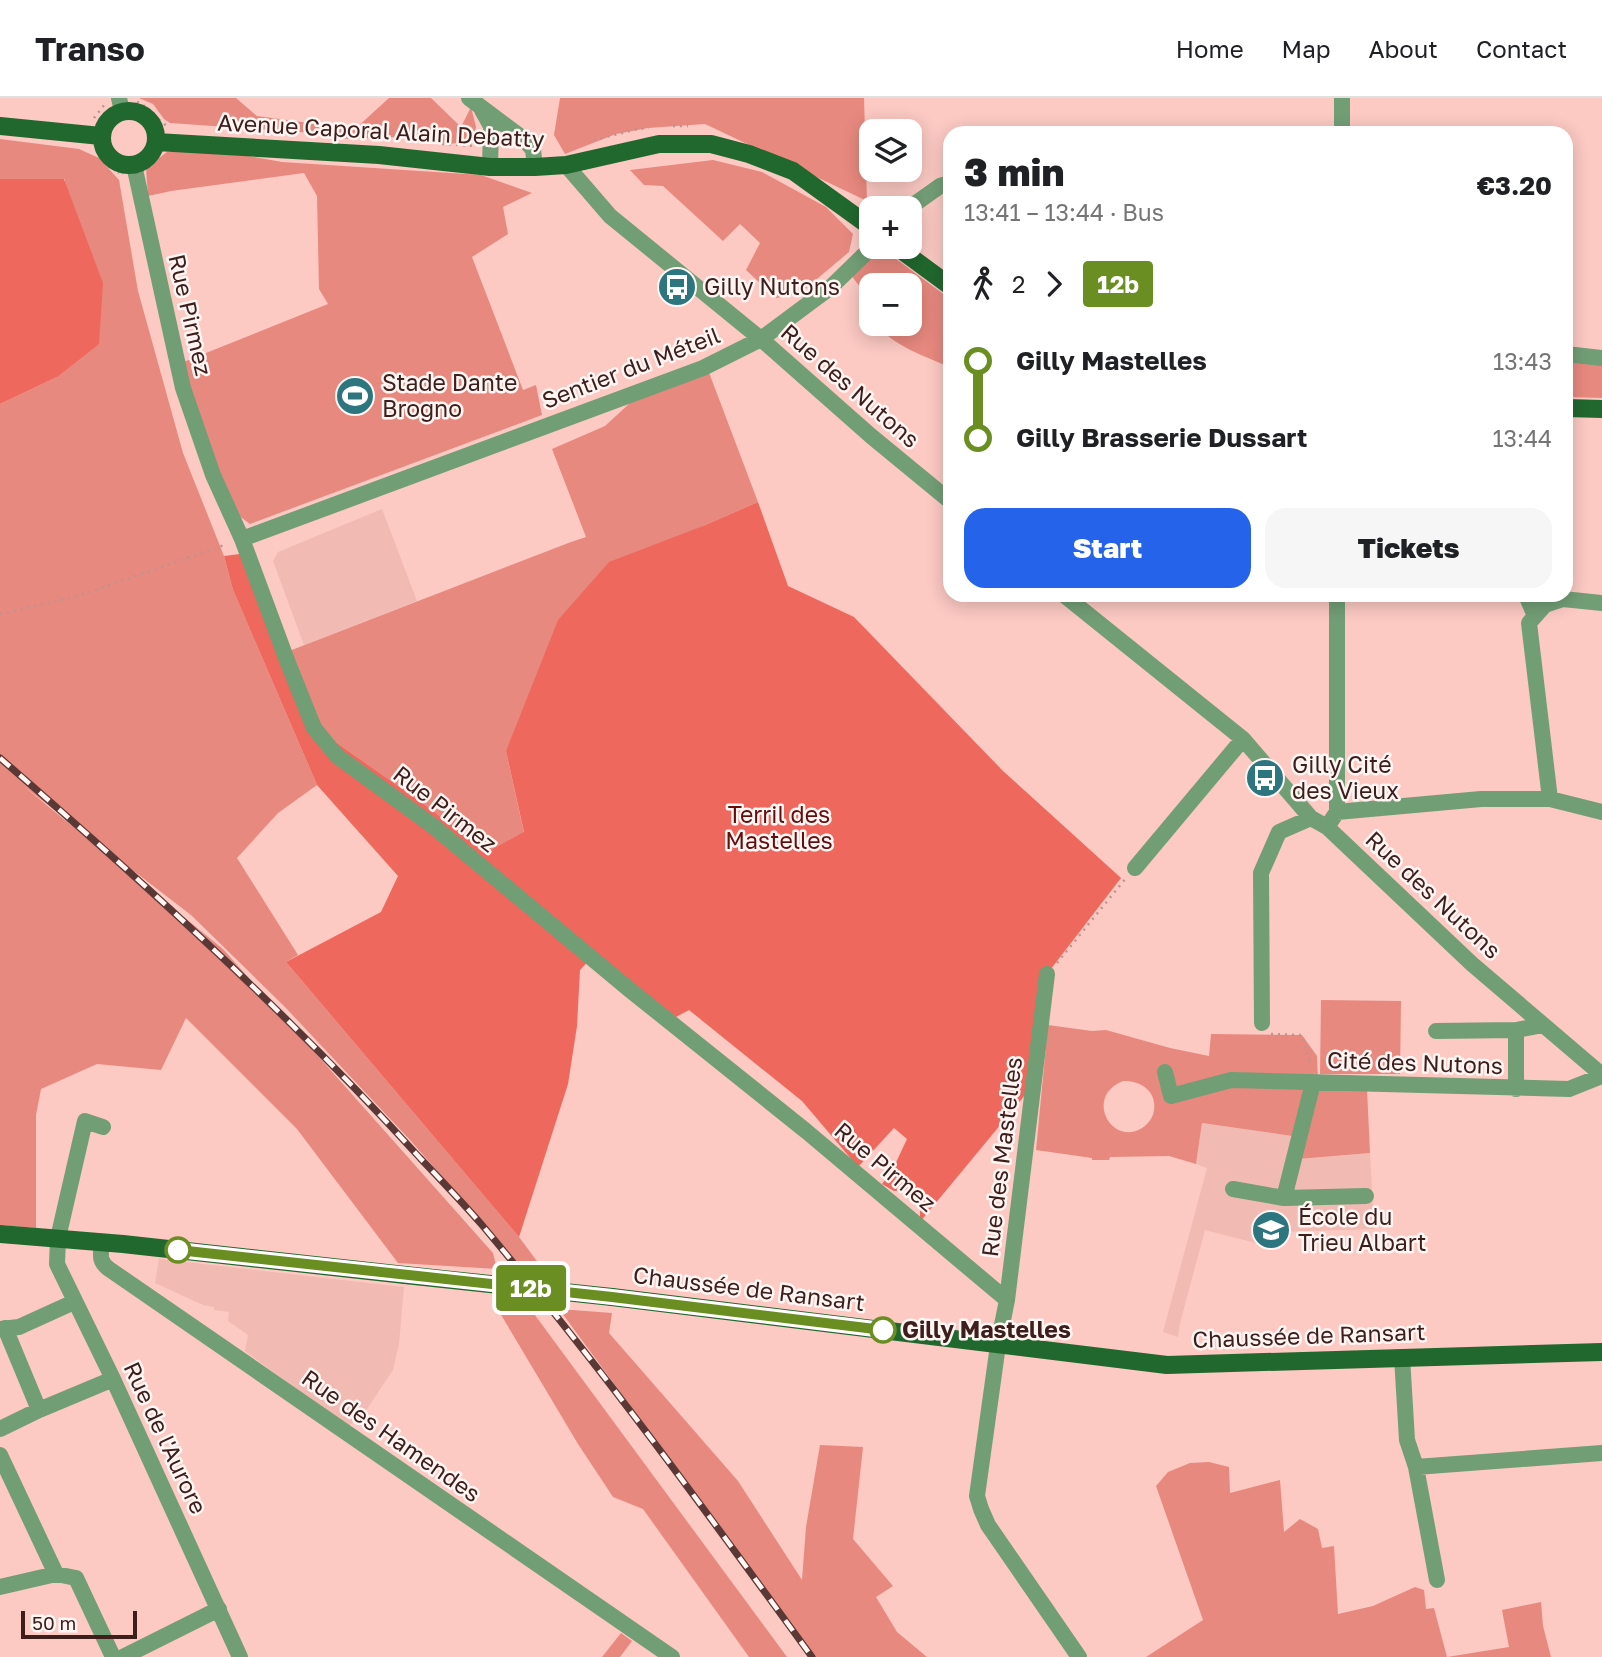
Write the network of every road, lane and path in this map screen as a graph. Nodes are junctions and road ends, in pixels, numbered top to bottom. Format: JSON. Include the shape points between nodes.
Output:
{"nodes":[{"id":1,"x":1342,"y":98,"type":"edge"},
{"id":2,"x":474,"y":102,"type":"edge"},
{"id":3,"x":120,"y":104,"type":"edge"},
{"id":4,"x":0,"y":126,"type":"edge"},
{"id":5,"x":1342,"y":126,"type":"edge"},
{"id":6,"x":101,"y":136,"type":"junction"},
{"id":7,"x":156,"y":142,"type":"junction"},
{"id":8,"x":134,"y":165,"type":"junction"},
{"id":9,"x":566,"y":165,"type":"junction"},
{"id":10,"x":490,"y":167,"type":"junction"},
{"id":11,"x":535,"y":167,"type":"junction"},
{"id":12,"x":943,"y":185,"type":"edge"},
{"id":13,"x":922,"y":199,"type":"edge"},
{"id":14,"x":859,"y":219,"type":"edge"},
{"id":15,"x":860,"y":259,"type":"edge"},
{"id":16,"x":913,"y":259,"type":"edge"},
{"id":17,"x":943,"y":281,"type":"edge"},
{"id":18,"x":761,"y":339,"type":"junction"},
{"id":19,"x":1573,"y":355,"type":"edge"},
{"id":20,"x":1602,"y":358,"type":"edge"},
{"id":21,"x":1573,"y":408,"type":"edge"},
{"id":22,"x":1602,"y":410,"type":"edge"},
{"id":23,"x":943,"y":495,"type":"edge"},
{"id":24,"x":242,"y":539,"type":"junction"},
{"id":25,"x":1573,"y":600,"type":"edge"},
{"id":26,"x":1074,"y":602,"type":"edge"},
{"id":27,"x":1336,"y":602,"type":"edge"},
{"id":28,"x":1529,"y":602,"type":"edge"},
{"id":29,"x":1554,"y":602,"type":"edge"},
{"id":30,"x":1602,"y":603,"type":"edge"},
{"id":31,"x":0,"y":614,"type":"edge"},
{"id":32,"x":1535,"y":616,"type":"junction"},
{"id":33,"x":1243,"y":739,"type":"junction"},
{"id":34,"x":1550,"y":799,"type":"junction"},
{"id":35,"x":1337,"y":812,"type":"junction"},
{"id":36,"x":1602,"y":812,"type":"edge"},
{"id":37,"x":1311,"y":818,"type":"junction"},
{"id":38,"x":1327,"y":827,"type":"junction"},
{"id":39,"x":1135,"y":868,"type":"joint"},
{"id":40,"x":1047,"y":974,"type":"joint"},
{"id":41,"x":1262,"y":1023,"type":"joint"},
{"id":42,"x":1543,"y":1025,"type":"junction"},
{"id":43,"x":1516,"y":1030,"type":"junction"},
{"id":44,"x":1436,"y":1031,"type":"dead end"},
{"id":45,"x":1165,"y":1072,"type":"dead end"},
{"id":46,"x":1602,"y":1075,"type":"edge"},
{"id":47,"x":1313,"y":1083,"type":"junction"},
{"id":48,"x":1516,"y":1089,"type":"junction"},
{"id":49,"x":103,"y":1126,"type":"dead end"},
{"id":50,"x":1233,"y":1189,"type":"dead end"},
{"id":51,"x":1366,"y":1196,"type":"dead end"},
{"id":52,"x":1284,"y":1198,"type":"junction"},
{"id":53,"x":0,"y":1234,"type":"edge"},
{"id":54,"x":58,"y":1238,"type":"junction"},
{"id":55,"x":102,"y":1242,"type":"junction"},
{"id":56,"x":1007,"y":1300,"type":"junction"},
{"id":57,"x":74,"y":1302,"type":"junction"},
{"id":58,"x":3,"y":1329,"type":"edge"},
{"id":59,"x":998,"y":1345,"type":"junction"},
{"id":60,"x":1602,"y":1352,"type":"edge"},
{"id":61,"x":1402,"y":1357,"type":"junction"},
{"id":62,"x":113,"y":1378,"type":"junction"},
{"id":63,"x":39,"y":1410,"type":"junction"},
{"id":64,"x":0,"y":1429,"type":"edge"},
{"id":65,"x":1602,"y":1453,"type":"edge"},
{"id":66,"x":0,"y":1455,"type":"edge"},
{"id":67,"x":1416,"y":1467,"type":"junction"},
{"id":68,"x":55,"y":1574,"type":"junction"},
{"id":69,"x":1437,"y":1580,"type":"dead end"},
{"id":70,"x":0,"y":1587,"type":"edge"},
{"id":71,"x":219,"y":1609,"type":"junction"},
{"id":72,"x":113,"y":1657,"type":"edge"},
{"id":73,"x":123,"y":1657,"type":"edge"},
{"id":74,"x":240,"y":1657,"type":"edge"},
{"id":75,"x":672,"y":1657,"type":"edge"},
{"id":76,"x":1079,"y":1657,"type":"edge"}],
"edges":[{"from":1,"to":5,"type":"street"},
{"from":2,"to":10,"type":"street","via":[[491,126]]},
{"from":2,"to":11,"type":"street","via":[[525,140],[533,150]]},
{"from":3,"to":6,"type":"main road"},
{"from":3,"to":7,"type":"main road","via":[[150,120]]},
{"from":4,"to":6,"type":"main road"},
{"from":6,"to":8,"type":"main road","via":[[107,155],[121,164]]},
{"from":7,"to":8,"type":"main road","via":[[147,159]]},
{"from":7,"to":10,"type":"main road","name":"Avenue Caporal Alain Debatty","via":[[379,155]]},
{"from":8,"to":24,"type":"street","name":"Rue Pirmez","via":[[183,388],[212,475]]},
{"from":9,"to":11,"type":"main road","name":"Avenue Caporal Alain Debatty"},
{"from":9,"to":14,"type":"main road","name":"Avenue Caporal Alain Debatty","via":[[659,145],[710,144],[793,171]]},
{"from":9,"to":18,"type":"street","name":"Rue des Nutons","via":[[610,216]]},
{"from":10,"to":11,"type":"main road","name":"Avenue Caporal Alain Debatty"},
{"from":12,"to":13,"type":"street"},
{"from":15,"to":18,"type":"street","name":"Sentier du Méteil","via":[[831,287]]},
{"from":16,"to":17,"type":"main road"},
{"from":18,"to":23,"type":"street","name":"Rue des Nutons"},
{"from":18,"to":24,"type":"street","name":"Sentier du Méteil","via":[[703,368]]},
{"from":19,"to":20,"type":"street"},
{"from":21,"to":22,"type":"main road"},
{"from":24,"to":31,"type":"path","via":[[78,596]]},
{"from":24,"to":56,"type":"street","name":"Rue Pirmez","via":[[314,728],[337,756],[433,825]]},
{"from":25,"to":30,"type":"street"},
{"from":26,"to":33,"type":"street","name":"Rue des Nutons"},
{"from":27,"to":35,"type":"street"},
{"from":28,"to":32,"type":"street"},
{"from":29,"to":32,"type":"street"},
{"from":32,"to":34,"type":"street","via":[[1529,622]]},
{"from":33,"to":37,"type":"street","name":"Rue des Nutons"},
{"from":33,"to":39,"type":"street"},
{"from":34,"to":35,"type":"street","via":[[1481,799]]},
{"from":34,"to":36,"type":"street"},
{"from":35,"to":38,"type":"street"},
{"from":37,"to":38,"type":"street","name":"Rue des Nutons"},
{"from":37,"to":41,"type":"street","via":[[1279,832],[1261,873]]},
{"from":38,"to":42,"type":"street","name":"Rue des Nutons"},
{"from":39,"to":40,"type":"path"},
{"from":40,"to":56,"type":"street","name":"Rue des Mastelles"},
{"from":41,"to":47,"type":"path","via":[[1262,1034],[1303,1034]]},
{"from":42,"to":43,"type":"street","name":"Cité des Nutons"},
{"from":42,"to":46,"type":"street","name":"Rue des Nutons"},
{"from":43,"to":44,"type":"street","name":"Cité des Nutons"},
{"from":43,"to":48,"type":"street","name":"Cité des Nutons"},
{"from":45,"to":47,"type":"street","name":"Cité des Nutons","via":[[1171,1096],[1231,1080]]},
{"from":46,"to":48,"type":"street","name":"Cité des Nutons","via":[[1569,1090]]},
{"from":47,"to":48,"type":"street","name":"Cité des Nutons"},
{"from":47,"to":52,"type":"street","name":"Cité des Nutons"},
{"from":49,"to":54,"type":"street","name":"Rue de l'Aurore","via":[[85,1121]]},
{"from":50,"to":52,"type":"street"},
{"from":51,"to":52,"type":"street"},
{"from":53,"to":54,"type":"main road","name":"Chaussée de Ransart"},
{"from":54,"to":55,"type":"main road","name":"Chaussée de Ransart"},
{"from":54,"to":57,"type":"street","name":"Rue de l'Aurore","via":[[57,1264]]},
{"from":55,"to":59,"type":"main road","name":"Chaussée de Ransart","bridge":true,"via":[[612,1297]]},
{"from":55,"to":75,"type":"street","name":"Rue des Hamendes","via":[[102,1264]]},
{"from":56,"to":59,"type":"street","name":"Rue des Mastelles"},
{"from":57,"to":58,"type":"street"},
{"from":57,"to":62,"type":"street","name":"Rue de l'Aurore"},
{"from":58,"to":63,"type":"street"},
{"from":59,"to":61,"type":"main road","name":"Chaussée de Ransart","via":[[1167,1364]]},
{"from":59,"to":76,"type":"street","name":"Rue des Mastelles","via":[[977,1496],[988,1525]]},
{"from":60,"to":61,"type":"main road","name":"Chaussée de Ransart"},
{"from":61,"to":67,"type":"street","via":[[1407,1440]]},
{"from":62,"to":63,"type":"street"},
{"from":62,"to":71,"type":"street","name":"Rue de l'Aurore"},
{"from":63,"to":64,"type":"street"},
{"from":65,"to":67,"type":"street"},
{"from":66,"to":68,"type":"street"},
{"from":67,"to":69,"type":"street"},
{"from":68,"to":70,"type":"street"},
{"from":68,"to":72,"type":"street","via":[[76,1578]]},
{"from":71,"to":73,"type":"street"},
{"from":71,"to":74,"type":"street","name":"Rue de l'Aurore"}]}
